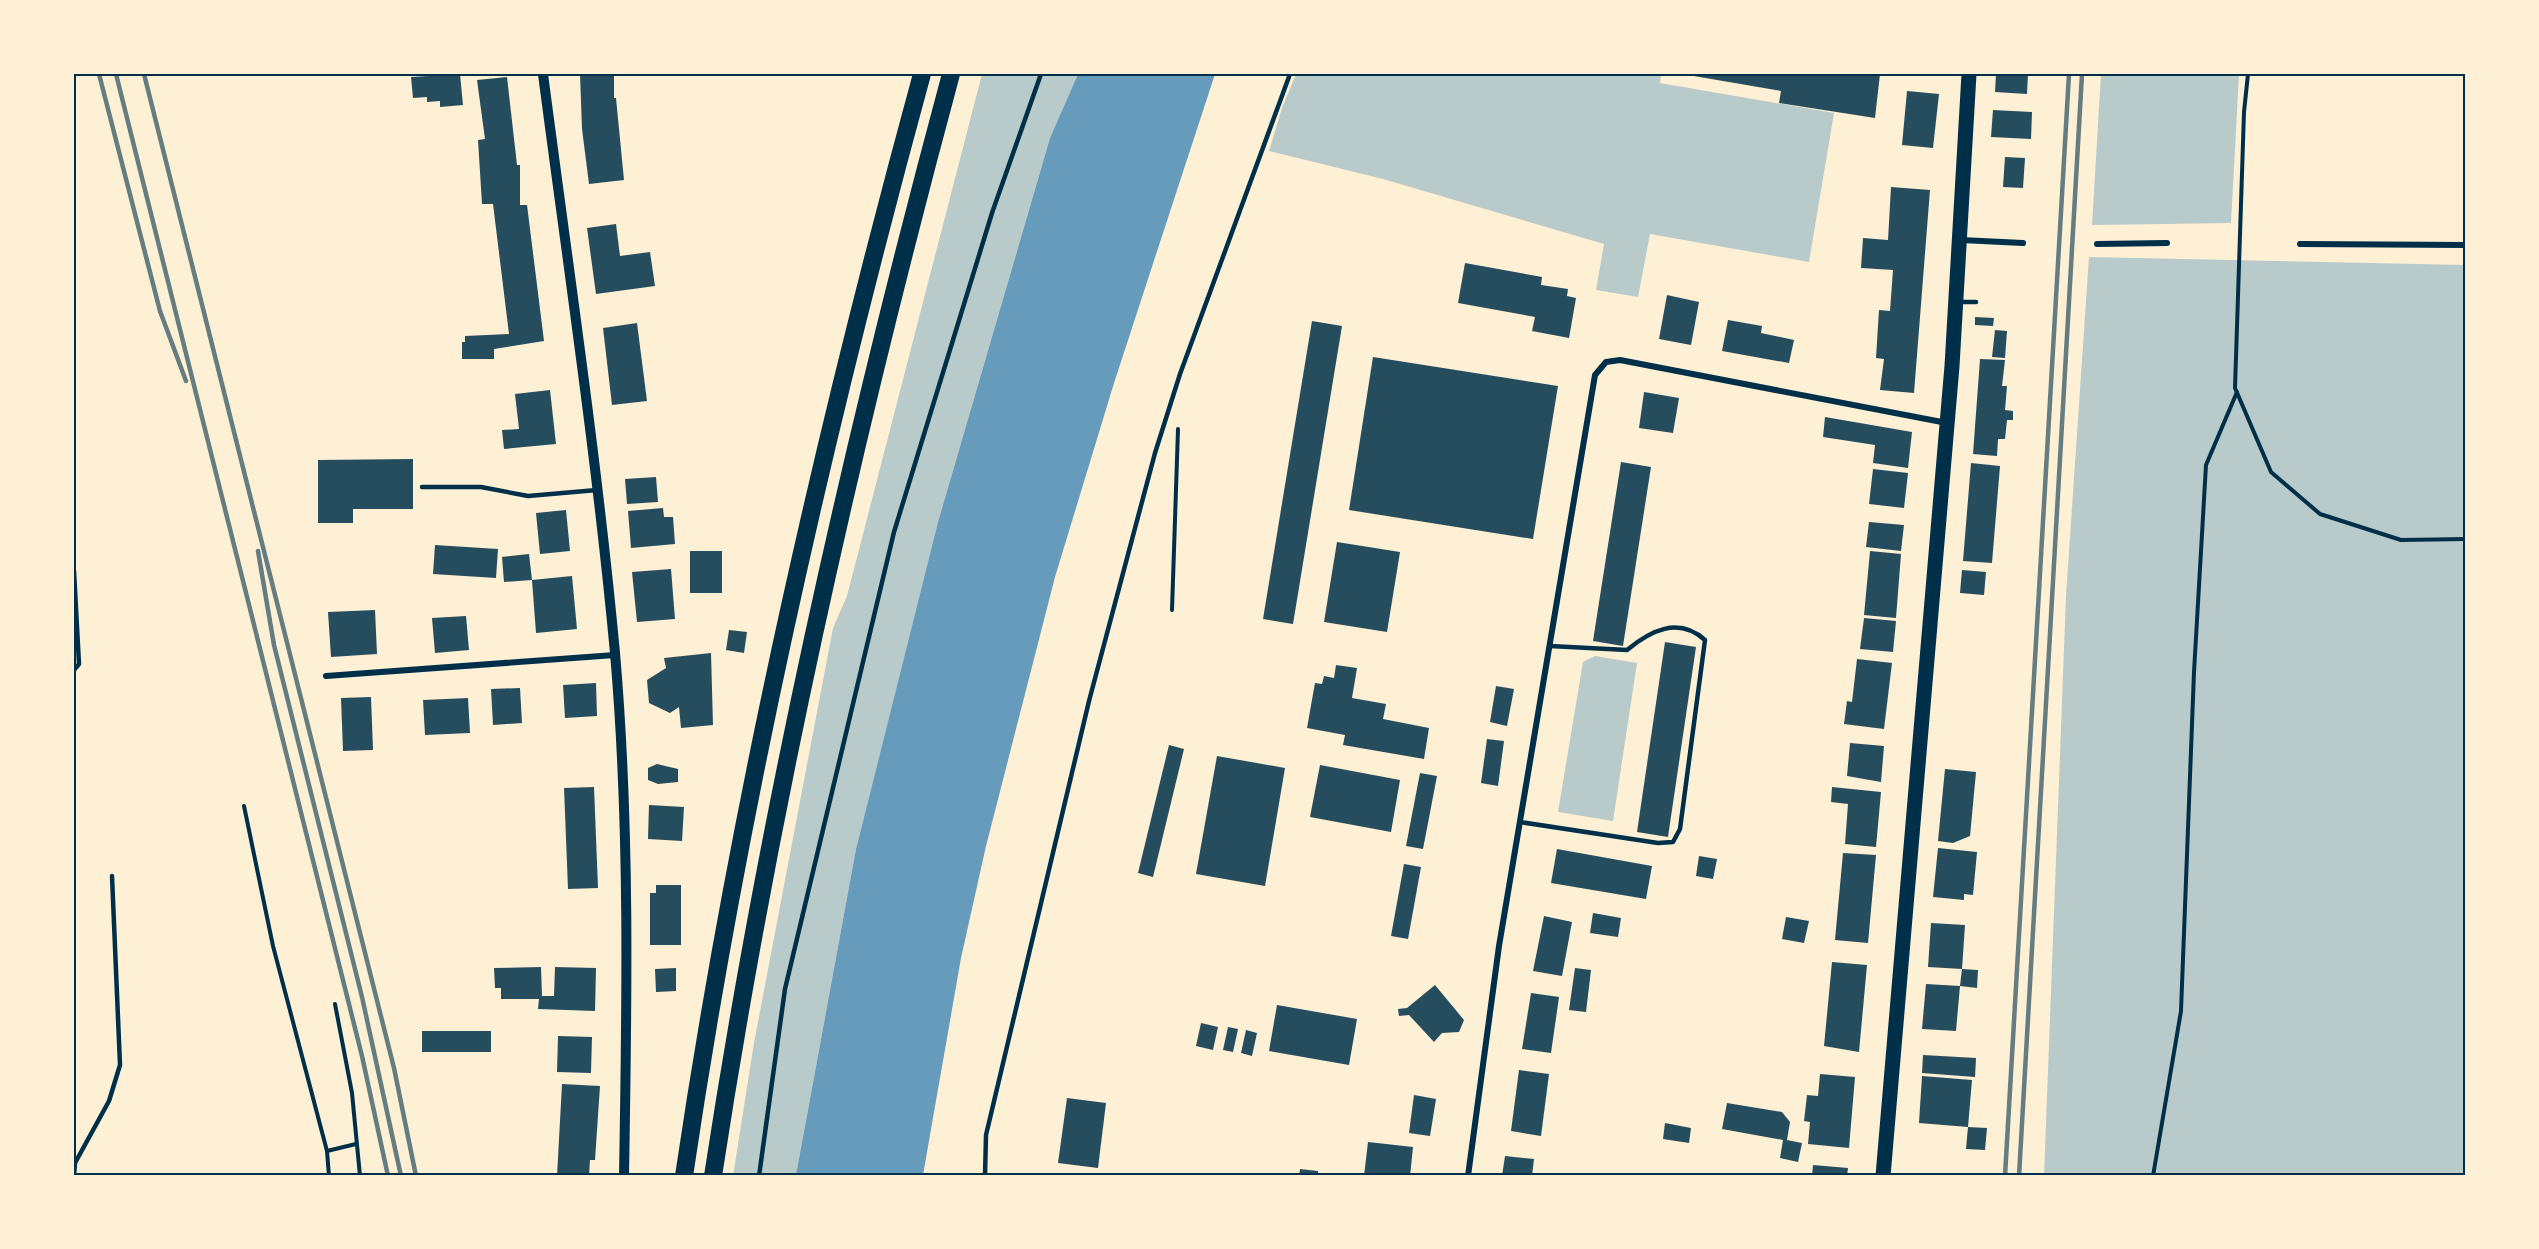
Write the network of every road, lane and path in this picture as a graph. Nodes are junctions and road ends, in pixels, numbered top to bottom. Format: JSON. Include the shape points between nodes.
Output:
{"nodes":[{"id":1,"x":543,"y":74,"type":"edge"},
{"id":2,"x":922,"y":74,"type":"edge"},
{"id":3,"x":951,"y":74,"type":"edge"},
{"id":4,"x":1041,"y":74,"type":"edge"},
{"id":5,"x":1290,"y":74,"type":"edge"},
{"id":6,"x":1969,"y":74,"type":"edge"},
{"id":7,"x":2248,"y":74,"type":"edge"},
{"id":8,"x":1960,"y":240,"type":"junction"},
{"id":9,"x":2024,"y":243,"type":"dead end"},
{"id":10,"x":2167,"y":243,"type":"dead end"},
{"id":11,"x":2097,"y":244,"type":"dead end"},
{"id":12,"x":2300,"y":244,"type":"dead end"},
{"id":13,"x":2466,"y":244,"type":"edge"},
{"id":14,"x":1956,"y":302,"type":"junction"},
{"id":15,"x":1976,"y":302,"type":"dead end"},
{"id":16,"x":2237,"y":392,"type":"junction"},
{"id":17,"x":1947,"y":423,"type":"junction"},
{"id":18,"x":1178,"y":427,"type":"dead end"},
{"id":19,"x":422,"y":487,"type":"dead end"},
{"id":20,"x":597,"y":490,"type":"junction"},
{"id":21,"x":2466,"y":538,"type":"edge"},
{"id":22,"x":74,"y":571,"type":"edge"},
{"id":23,"x":1172,"y":610,"type":"dead end"},
{"id":24,"x":1550,"y":646,"type":"junction"},
{"id":25,"x":615,"y":655,"type":"junction"},
{"id":26,"x":74,"y":670,"type":"edge"},
{"id":27,"x":327,"y":676,"type":"dead end"},
{"id":28,"x":243,"y":806,"type":"dead end"},
{"id":29,"x":1520,"y":822,"type":"junction"},
{"id":30,"x":111,"y":876,"type":"dead end"},
{"id":31,"x":335,"y":1004,"type":"dead end"},
{"id":32,"x":356,"y":1144,"type":"junction"},
{"id":33,"x":327,"y":1151,"type":"junction"},
{"id":34,"x":74,"y":1176,"type":"edge"},
{"id":35,"x":328,"y":1176,"type":"edge"},
{"id":36,"x":360,"y":1176,"type":"edge"},
{"id":37,"x":624,"y":1176,"type":"edge"},
{"id":38,"x":684,"y":1176,"type":"edge"},
{"id":39,"x":713,"y":1176,"type":"edge"},
{"id":40,"x":759,"y":1176,"type":"edge"},
{"id":41,"x":985,"y":1176,"type":"edge"},
{"id":42,"x":1468,"y":1176,"type":"edge"},
{"id":43,"x":1883,"y":1176,"type":"edge"},
{"id":44,"x":2152,"y":1176,"type":"edge"}],
"edges":[{"from":1,"to":20,"type":"street"},
{"from":2,"to":38,"type":"highway","via":[[819,472],[727,923]]},
{"from":3,"to":39,"type":"highway","via":[[848,476],[816,619],[757,918]]},
{"from":4,"to":40,"type":"lane","via":[[992,213],[894,532],[785,989]]},
{"from":5,"to":41,"type":"lane","via":[[1155,453],[1089,701],[986,1135]]},
{"from":6,"to":8,"type":"main road"},
{"from":7,"to":16,"type":"path"},
{"from":8,"to":9,"type":"street"},
{"from":8,"to":14,"type":"main road"},
{"from":10,"to":11,"type":"street"},
{"from":12,"to":13,"type":"street"},
{"from":14,"to":15,"type":"lane"},
{"from":14,"to":17,"type":"main road"},
{"from":16,"to":21,"type":"path","via":[[2271,472],[2320,514],[2401,540]]},
{"from":16,"to":44,"type":"path","via":[[2206,465],[2193,672],[2181,1011]]},
{"from":17,"to":24,"type":"street","via":[[1620,360],[1606,362],[1595,375],[1592,388]]},
{"from":17,"to":43,"type":"main road"},
{"from":18,"to":23,"type":"path"},
{"from":19,"to":20,"type":"lane","via":[[482,487],[528,496]]},
{"from":20,"to":25,"type":"street"},
{"from":22,"to":26,"type":"lane","via":[[79,664]]},
{"from":24,"to":29,"type":"street"},
{"from":24,"to":29,"type":"lane","via":[[1627,650],[1648,633],[1672,628],[1696,632],[1705,640],[1680,829],[1673,842],[1658,843]]},
{"from":25,"to":27,"type":"street"},
{"from":25,"to":37,"type":"street","via":[[627,1001]]},
{"from":28,"to":33,"type":"path","via":[[273,946]]},
{"from":29,"to":42,"type":"street"},
{"from":30,"to":34,"type":"lane","via":[[120,1065],[108,1101],[75,1163]]},
{"from":31,"to":32,"type":"path","via":[[352,1093]]},
{"from":32,"to":33,"type":"path"},
{"from":32,"to":36,"type":"path"},
{"from":33,"to":35,"type":"path"}]}
